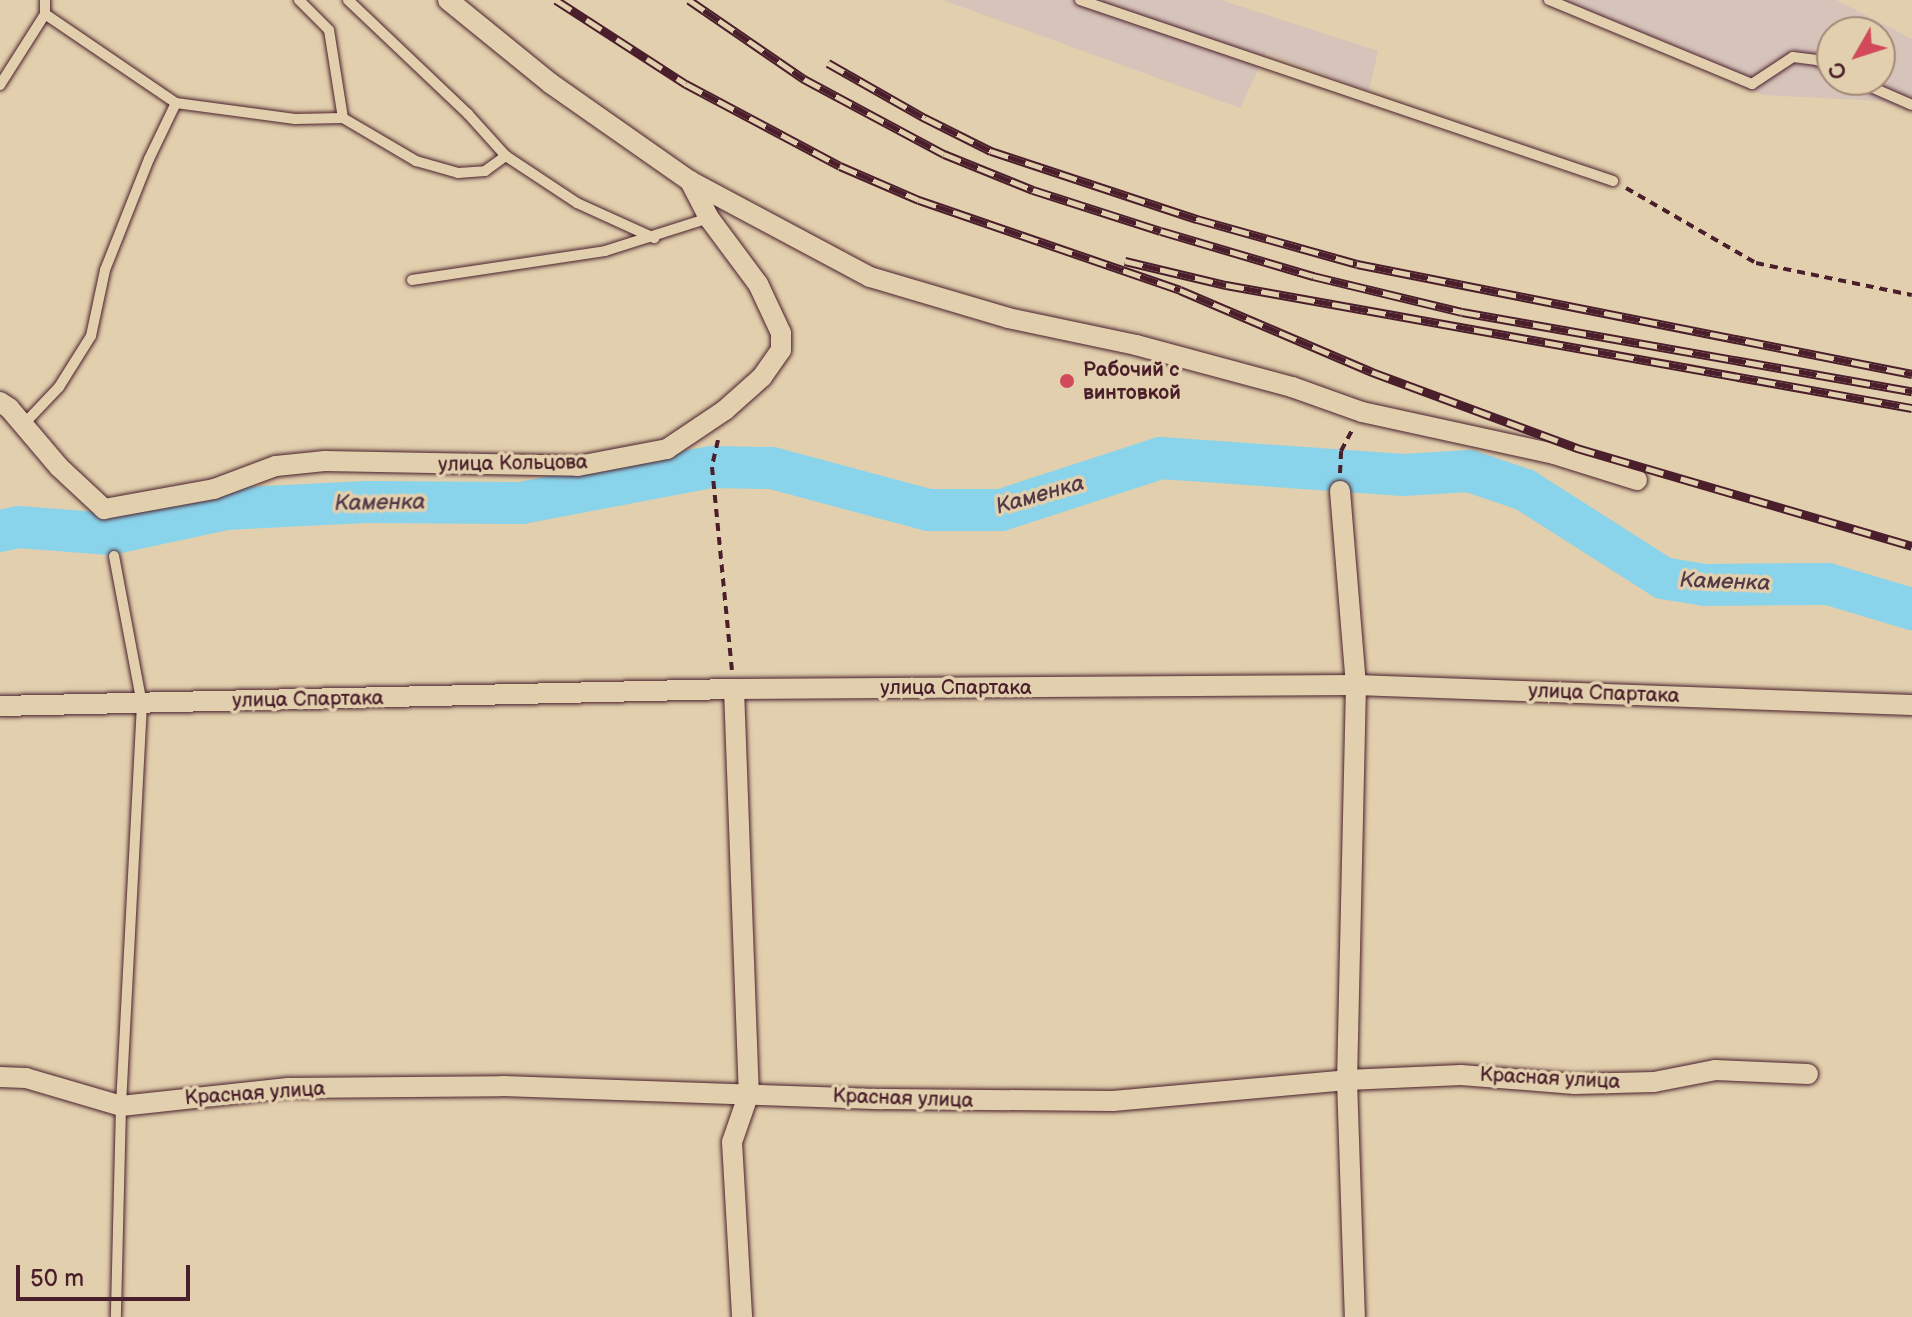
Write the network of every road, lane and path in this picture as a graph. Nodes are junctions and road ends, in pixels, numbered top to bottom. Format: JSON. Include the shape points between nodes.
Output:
{"nodes":[{"id":1,"x":45,"y":0,"type":"edge"},
{"id":2,"x":299,"y":0,"type":"edge"},
{"id":3,"x":348,"y":0,"type":"edge"},
{"id":4,"x":448,"y":0,"type":"edge"},
{"id":5,"x":1080,"y":0,"type":"edge"},
{"id":6,"x":1549,"y":0,"type":"edge"},
{"id":7,"x":45,"y":14,"type":"junction"},
{"id":8,"x":1816,"y":60,"type":"edge"},
{"id":9,"x":0,"y":85,"type":"edge"},
{"id":10,"x":1891,"y":96,"type":"edge"},
{"id":11,"x":176,"y":103,"type":"junction"},
{"id":12,"x":1912,"y":105,"type":"edge"},
{"id":13,"x":343,"y":118,"type":"junction"},
{"id":14,"x":506,"y":156,"type":"junction"},
{"id":15,"x":690,"y":181,"type":"junction"},
{"id":16,"x":1613,"y":181,"type":"joint"},
{"id":17,"x":709,"y":218,"type":"junction"},
{"id":18,"x":654,"y":238,"type":"junction"},
{"id":19,"x":412,"y":280,"type":"dead end"},
{"id":20,"x":1912,"y":295,"type":"edge"},
{"id":21,"x":0,"y":402,"type":"edge"},
{"id":22,"x":725,"y":410,"type":"junction"},
{"id":23,"x":23,"y":425,"type":"junction"},
{"id":24,"x":1637,"y":480,"type":"dead end"},
{"id":25,"x":1340,"y":491,"type":"dead end"},
{"id":26,"x":114,"y":556,"type":"dead end"},
{"id":27,"x":1356,"y":685,"type":"junction"},
{"id":28,"x":734,"y":689,"type":"junction"},
{"id":29,"x":142,"y":704,"type":"junction"},
{"id":30,"x":1912,"y":705,"type":"edge"},
{"id":31,"x":0,"y":706,"type":"edge"},
{"id":32,"x":1808,"y":1074,"type":"dead end"},
{"id":33,"x":0,"y":1077,"type":"edge"},
{"id":34,"x":1347,"y":1080,"type":"junction"},
{"id":35,"x":749,"y":1093,"type":"junction"},
{"id":36,"x":121,"y":1106,"type":"junction"},
{"id":37,"x":116,"y":1317,"type":"edge"},
{"id":38,"x":742,"y":1317,"type":"edge"},
{"id":39,"x":1355,"y":1317,"type":"edge"}],
"edges":[{"from":1,"to":7,"type":"lane"},
{"from":2,"to":13,"type":"lane","via":[[329,30]]},
{"from":3,"to":14,"type":"lane"},
{"from":4,"to":15,"type":"street","name":"улица Кольцова","via":[[550,83]]},
{"from":5,"to":16,"type":"lane"},
{"from":6,"to":8,"type":"lane","via":[[1752,84],[1793,57]]},
{"from":7,"to":9,"type":"lane"},
{"from":7,"to":11,"type":"lane"},
{"from":10,"to":12,"type":"lane"},
{"from":11,"to":13,"type":"lane","via":[[295,119]]},
{"from":11,"to":23,"type":"lane","via":[[105,270],[91,336],[59,387]]},
{"from":13,"to":14,"type":"lane","via":[[416,161],[458,173],[485,171]]},
{"from":14,"to":18,"type":"lane","via":[[577,203]]},
{"from":15,"to":17,"type":"street","name":"улица Кольцова"},
{"from":15,"to":24,"type":"street","via":[[870,277],[1008,318],[1292,387],[1362,412],[1554,454]]},
{"from":16,"to":20,"type":"path","via":[[1756,263]]},
{"from":17,"to":18,"type":"lane"},
{"from":17,"to":22,"type":"street","name":"улица Кольцова","via":[[758,284],[781,333],[781,350],[762,377]]},
{"from":18,"to":19,"type":"lane","via":[[605,251]]},
{"from":21,"to":23,"type":"street","name":"улица Кольцова"},
{"from":22,"to":23,"type":"street","name":"улица Кольцова","via":[[667,449],[578,466],[313,462],[276,466],[214,489],[104,509]]},
{"from":22,"to":28,"type":"path","via":[[712,467]]},
{"from":25,"to":27,"type":"street"},
{"from":26,"to":29,"type":"lane"},
{"from":27,"to":28,"type":"street","name":"улица Спартака"},
{"from":27,"to":30,"type":"street","name":"улица Спартака"},
{"from":27,"to":34,"type":"street"},
{"from":28,"to":29,"type":"street","name":"улица Спартака"},
{"from":28,"to":35,"type":"street"},
{"from":29,"to":31,"type":"street","name":"улица Спартака"},
{"from":29,"to":36,"type":"lane"},
{"from":32,"to":34,"type":"street","name":"Красная улица","via":[[1715,1070],[1654,1082],[1575,1084],[1461,1075]]},
{"from":33,"to":36,"type":"street","name":"Красная улица","via":[[26,1078]]},
{"from":34,"to":35,"type":"street","name":"Красная улица","via":[[1113,1101]]},
{"from":34,"to":39,"type":"street"},
{"from":35,"to":36,"type":"street","name":"Красная улица","via":[[503,1086],[288,1088]]},
{"from":35,"to":38,"type":"street","via":[[732,1142]]},
{"from":36,"to":37,"type":"lane"}]}
